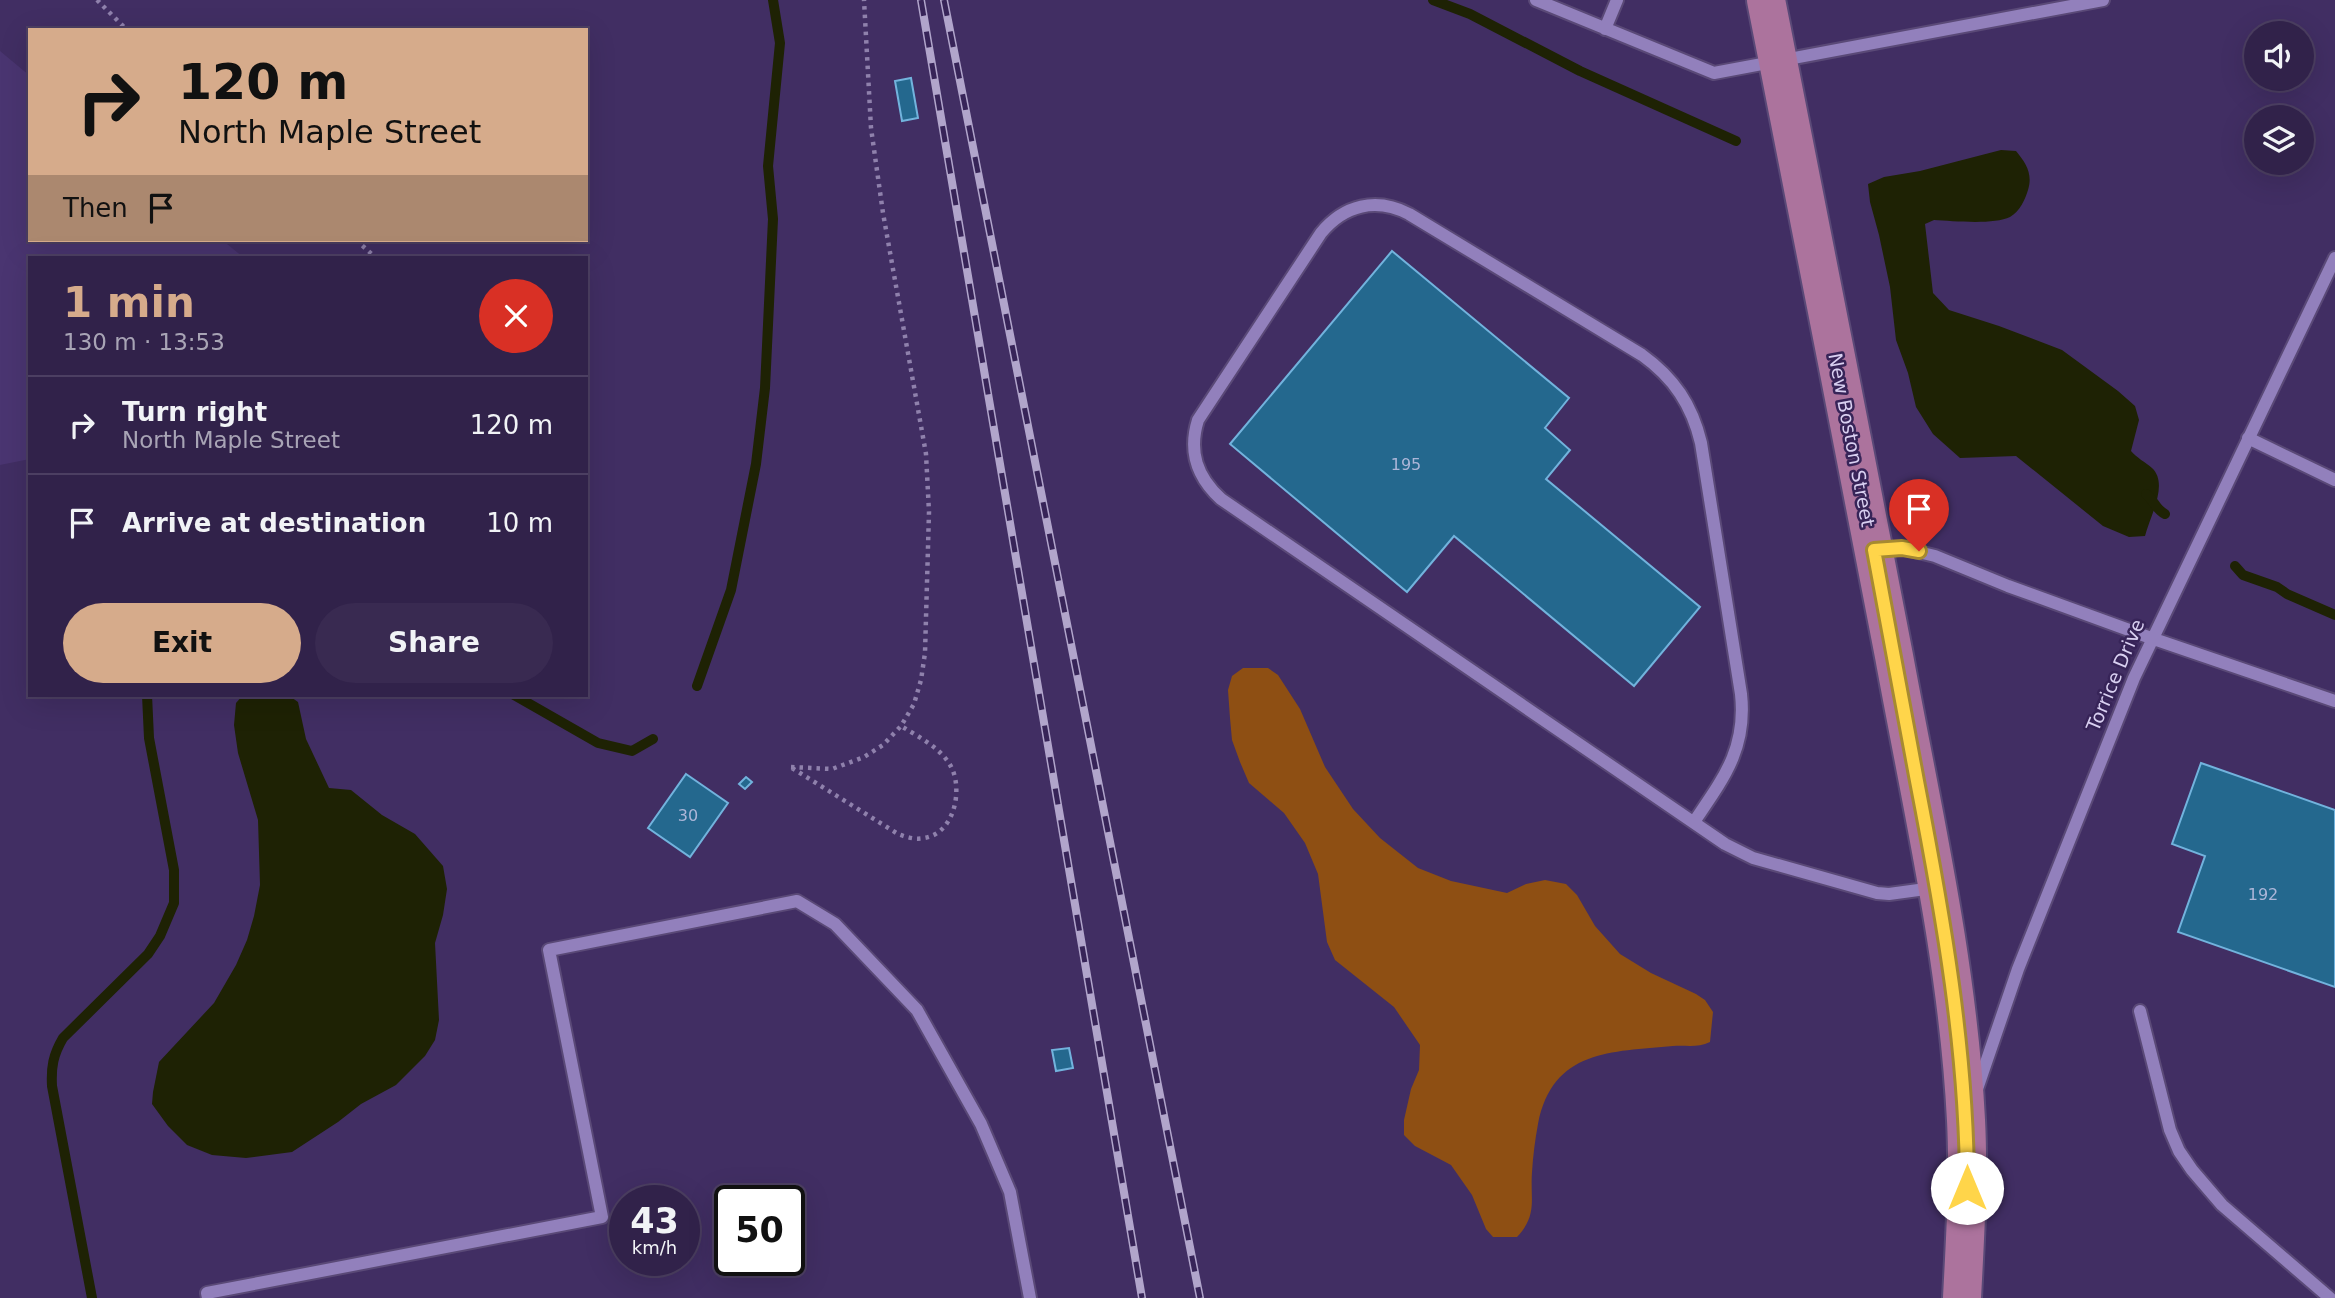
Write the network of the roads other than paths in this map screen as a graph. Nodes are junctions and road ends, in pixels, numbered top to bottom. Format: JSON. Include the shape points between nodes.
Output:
{"nodes":[{"id":1,"x":1536,"y":0,"type":"edge"},
{"id":2,"x":1617,"y":0,"type":"edge"},
{"id":3,"x":1766,"y":0,"type":"edge"},
{"id":4,"x":2103,"y":0,"type":"edge"},
{"id":5,"x":1605,"y":29,"type":"junction"},
{"id":6,"x":1778,"y":62,"type":"junction"},
{"id":7,"x":2335,"y":258,"type":"edge"},
{"id":8,"x":2248,"y":438,"type":"junction"},
{"id":9,"x":2335,"y":480,"type":"edge"},
{"id":10,"x":1874,"y":550,"type":"junction"},
{"id":11,"x":2151,"y":638,"type":"junction"},
{"id":12,"x":2335,"y":701,"type":"edge"},
{"id":13,"x":1694,"y":822,"type":"junction"},
{"id":14,"x":1937,"y":888,"type":"junction"},
{"id":15,"x":2140,"y":1011,"type":"dead end"},
{"id":16,"x":1966,"y":1121,"type":"junction"},
{"id":17,"x":208,"y":1298,"type":"edge"},
{"id":18,"x":1030,"y":1298,"type":"edge"},
{"id":19,"x":1962,"y":1298,"type":"edge"},
{"id":20,"x":2330,"y":1298,"type":"edge"}],
"edges":[{"from":1,"to":5,"type":"street"},
{"from":2,"to":5,"type":"street"},
{"from":3,"to":6,"type":"main road","name":"New Boston Street"},
{"from":4,"to":6,"type":"street"},
{"from":5,"to":6,"type":"street","via":[[1709,72]]},
{"from":6,"to":10,"type":"main road","name":"New Boston Street"},
{"from":7,"to":8,"type":"street","name":"Torrice Drive"},
{"from":8,"to":9,"type":"street"},
{"from":8,"to":11,"type":"street","name":"Torrice Drive"},
{"from":10,"to":11,"type":"street","via":[[1902,548],[1927,554]]},
{"from":10,"to":14,"type":"main road","name":"New Boston Street"},
{"from":11,"to":12,"type":"street"},
{"from":11,"to":16,"type":"street","name":"Torrice Drive","via":[[2022,958]]},
{"from":13,"to":13,"type":"street","via":[[1221,499],[1203,481],[1193,444],[1198,420],[1321,233],[1338,216],[1361,206],[1398,208],[1642,355],[1670,379],[1690,408],[1701,443],[1742,717],[1731,763]]},
{"from":13,"to":14,"type":"street","via":[[1744,854],[1877,893]]},
{"from":14,"to":16,"type":"main road","name":"New Boston Street","via":[[1956,1012]]},
{"from":15,"to":20,"type":"street","via":[[2179,1151],[2222,1205]]},
{"from":16,"to":19,"type":"main road","name":"New Boston Street"},
{"from":17,"to":18,"type":"street","via":[[207,1293],[602,1217],[548,950],[797,901],[835,924],[916,1010],[981,1124],[1010,1192]]}]}
